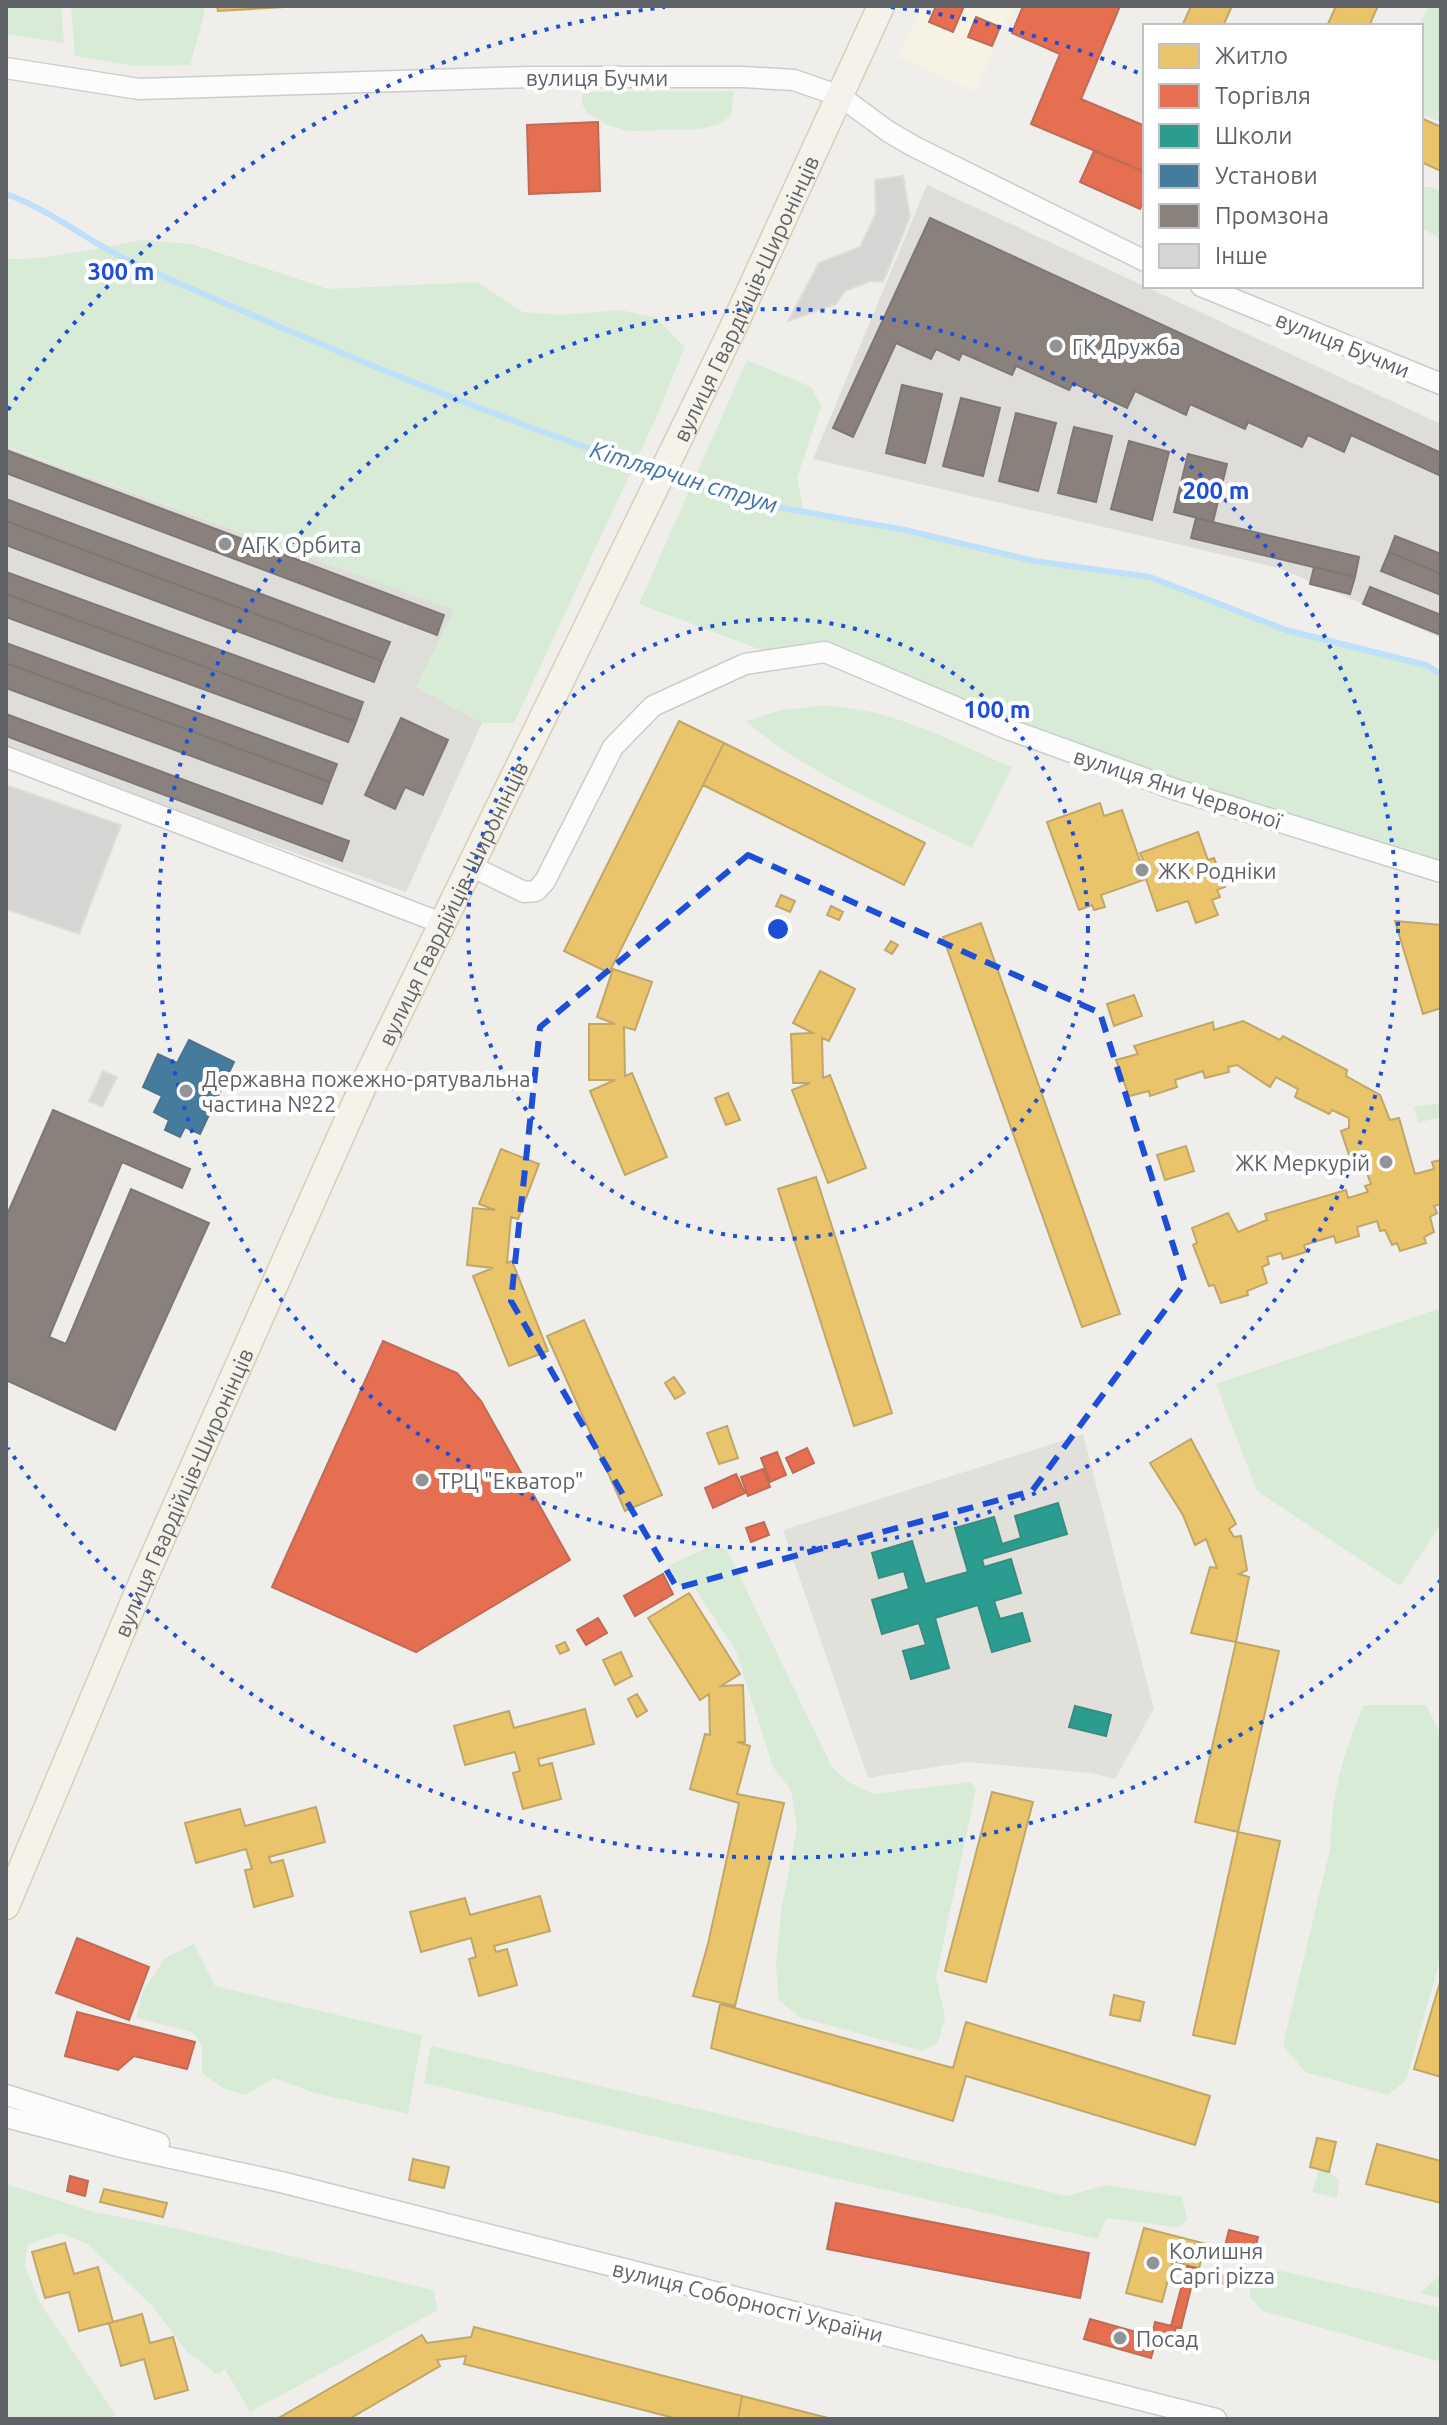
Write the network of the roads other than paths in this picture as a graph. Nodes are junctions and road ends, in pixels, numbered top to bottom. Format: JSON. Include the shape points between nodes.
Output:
{"nodes":[{"id":1,"x":881,"y":6,"type":"edge"},
{"id":2,"x":6,"y":68,"type":"edge"},
{"id":3,"x":840,"y":96,"type":"junction"},
{"id":4,"x":1143,"y":260,"type":"edge"},
{"id":5,"x":1206,"y":288,"type":"edge"},
{"id":6,"x":1441,"y":384,"type":"edge"},
{"id":7,"x":6,"y":757,"type":"edge"},
{"id":8,"x":471,"y":866,"type":"junction"},
{"id":9,"x":1441,"y":872,"type":"edge"},
{"id":10,"x":444,"y":924,"type":"junction"},
{"id":11,"x":7,"y":1902,"type":"edge"},
{"id":12,"x":6,"y":2095,"type":"edge"},
{"id":13,"x":6,"y":2117,"type":"edge"},
{"id":14,"x":281,"y":2182,"type":"junction"},
{"id":15,"x":1216,"y":2419,"type":"edge"}],
"edges":[{"from":1,"to":3,"type":"main road","name":"вулиця Гвардійців-Широнінців"},
{"from":2,"to":3,"type":"street","name":"вулиця Бучми","via":[[139,89],[732,76],[794,80]]},
{"from":3,"to":4,"type":"street","name":"вулиця Бучми","via":[[913,146]]},
{"from":3,"to":8,"type":"main road","name":"вулиця Гвардійців-Широнінців"},
{"from":5,"to":6,"type":"street","name":"вулиця Бучми"},
{"from":7,"to":10,"type":"street"},
{"from":8,"to":9,"type":"street","name":"вулиця Яни Червоної","via":[[524,892],[536,891],[613,747],[653,706],[745,664],[825,652],[1005,728],[1156,783]]},
{"from":8,"to":10,"type":"main road","name":"вулиця Гвардійців-Широнінців"},
{"from":10,"to":11,"type":"main road","name":"вулиця Гвардійців-Широнінців","via":[[364,1084],[236,1367]]},
{"from":12,"to":14,"type":"street","name":"вулиця Соборності України"},
{"from":13,"to":14,"type":"street","name":"вулиця Соборності України"},
{"from":14,"to":15,"type":"street","name":"вулиця Соборності України"}]}
